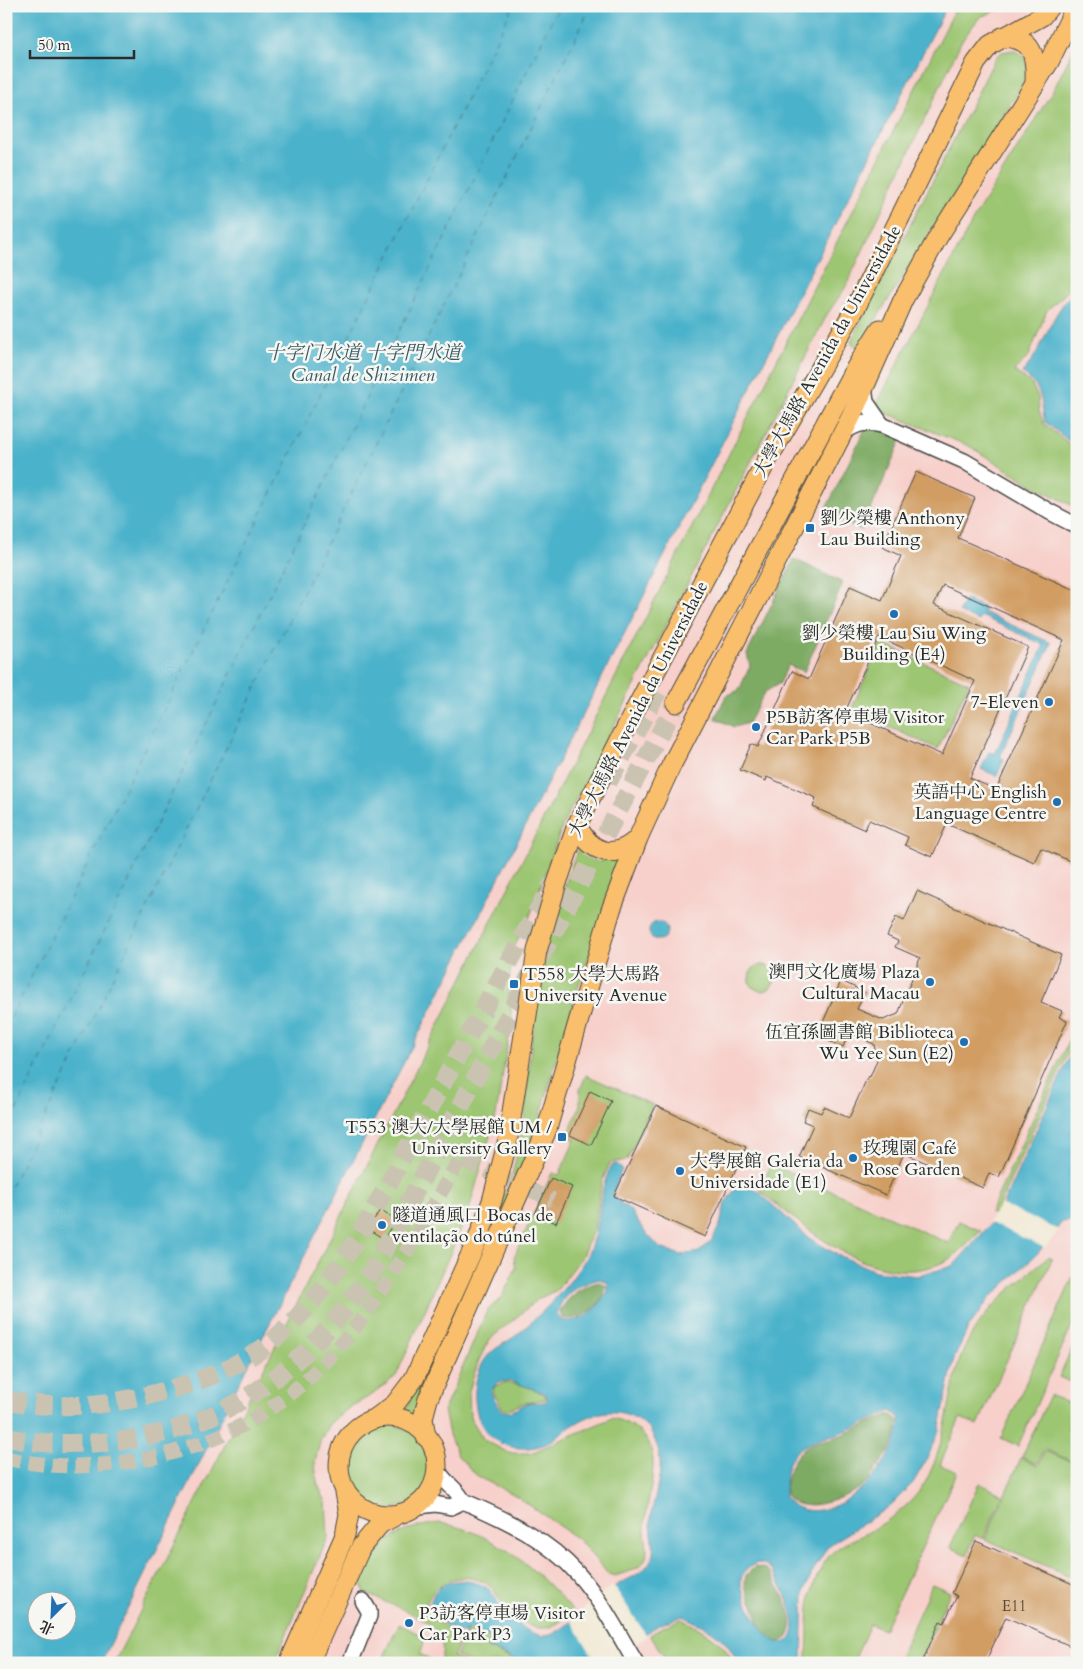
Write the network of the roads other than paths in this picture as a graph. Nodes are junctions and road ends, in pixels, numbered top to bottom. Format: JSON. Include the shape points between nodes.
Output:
{"nodes":[{"id":1,"x":1050,"y":6,"type":"edge"},
{"id":2,"x":1076,"y":6,"type":"edge"},
{"id":3,"x":1002,"y":37,"type":"junction"},
{"id":4,"x":1034,"y":84,"type":"junction"},
{"id":5,"x":903,"y":300,"type":"junction"},
{"id":6,"x":856,"y":307,"type":"junction"},
{"id":7,"x":864,"y":386,"type":"junction"},
{"id":8,"x":882,"y":425,"type":"junction"},
{"id":9,"x":840,"y":436,"type":"junction"},
{"id":10,"x":1077,"y":526,"type":"edge"},
{"id":11,"x":658,"y":691,"type":"tunnel mouth"},
{"id":12,"x":676,"y":703,"type":"tunnel mouth"},
{"id":13,"x":577,"y":825,"type":"junction"},
{"id":14,"x":638,"y":838,"type":"junction"},
{"id":15,"x":376,"y":1418,"type":"junction"},
{"id":16,"x":426,"y":1437,"type":"junction"},
{"id":17,"x":437,"y":1468,"type":"junction"},
{"id":18,"x":345,"y":1492,"type":"junction"},
{"id":19,"x":466,"y":1503,"type":"junction"},
{"id":20,"x":418,"y":1506,"type":"junction"},
{"id":21,"x":398,"y":1515,"type":"junction"},
{"id":22,"x":363,"y":1601,"type":"dead end"},
{"id":23,"x":635,"y":1661,"type":"edge"},
{"id":24,"x":289,"y":1663,"type":"edge"},
{"id":25,"x":309,"y":1663,"type":"edge"},
{"id":26,"x":350,"y":1663,"type":"edge"}],
"edges":[{"from":1,"to":3,"type":"main road","name":"大學大馬路 Avenida da Universidade","via":[[1042,16]]},
{"from":2,"to":4,"type":"main road","via":[[1049,62]]},
{"from":3,"to":4,"type":"main road","via":[[1022,41],[1031,49],[1036,61]]},
{"from":3,"to":6,"type":"main road","name":"大學大馬路 Avenida da Universidade","via":[[990,44],[976,64]]},
{"from":4,"to":5,"type":"main road","via":[[938,237]]},
{"from":5,"to":7,"type":"main road"},
{"from":5,"to":12,"type":"main road","via":[[876,334],[852,374]]},
{"from":6,"to":11,"type":"main road","via":[[815,396]]},
{"from":6,"to":13,"type":"main road","name":"大學大馬路 Avenida da Universidade","via":[[765,464]]},
{"from":7,"to":8,"type":"street","via":[[866,402]]},
{"from":7,"to":9,"type":"main road"},
{"from":8,"to":9,"type":"street","via":[[870,422],[853,425]]},
{"from":8,"to":10,"type":"street","via":[[964,461]]},
{"from":9,"to":14,"type":"main road","via":[[702,704]]},
{"from":13,"to":14,"type":"main road","via":[[584,838],[603,851],[626,848]]},
{"from":13,"to":15,"type":"main road","name":"大學大馬路 Avenida da Universidade","via":[[537,951],[507,1144],[492,1201],[414,1379],[395,1404]]},
{"from":14,"to":16,"type":"main road","via":[[611,910],[546,1132],[428,1399],[423,1418]]},
{"from":15,"to":16,"type":"main road","via":[[396,1416],[418,1428]]},
{"from":15,"to":18,"type":"main road","via":[[353,1431],[345,1441],[338,1467]]},
{"from":16,"to":17,"type":"main road","via":[[432,1446]]},
{"from":17,"to":19,"type":"street"},
{"from":17,"to":20,"type":"main road","via":[[434,1483]]},
{"from":18,"to":21,"type":"main road","via":[[368,1512]]},
{"from":18,"to":24,"type":"main road","via":[[348,1514],[345,1535]]},
{"from":19,"to":20,"type":"street","via":[[451,1507],[435,1504]]},
{"from":19,"to":23,"type":"street","via":[[512,1523],[564,1560],[587,1585]]},
{"from":20,"to":21,"type":"main road"},
{"from":21,"to":25,"type":"main road","via":[[380,1524],[362,1546]]},
{"from":22,"to":26,"type":"street","via":[[369,1616]]}]}
